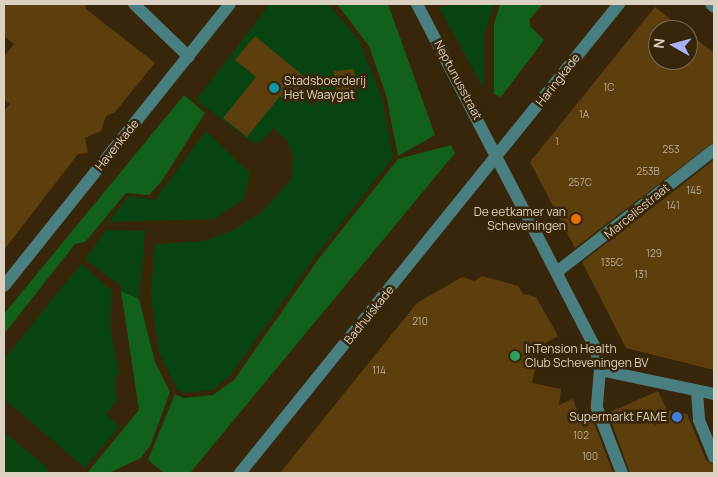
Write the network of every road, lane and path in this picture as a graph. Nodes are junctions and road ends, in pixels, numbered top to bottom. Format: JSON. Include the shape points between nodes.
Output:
{"nodes":[{"id":1,"x":134,"y":4,"type":"edge"},
{"id":2,"x":230,"y":4,"type":"edge"},
{"id":3,"x":417,"y":4,"type":"edge"},
{"id":4,"x":619,"y":4,"type":"edge"},
{"id":5,"x":711,"y":4,"type":"edge"},
{"id":6,"x":714,"y":7,"type":"edge"},
{"id":7,"x":189,"y":57,"type":"junction"},
{"id":8,"x":714,"y":150,"type":"edge"},
{"id":9,"x":498,"y":156,"type":"junction"},
{"id":10,"x":558,"y":271,"type":"junction"},
{"id":11,"x":4,"y":286,"type":"edge"},
{"id":12,"x":600,"y":370,"type":"junction"},
{"id":13,"x":697,"y":391,"type":"junction"},
{"id":14,"x":714,"y":394,"type":"edge"},
{"id":15,"x":714,"y":457,"type":"edge"},
{"id":16,"x":240,"y":473,"type":"edge"},
{"id":17,"x":622,"y":473,"type":"edge"}],
"edges":[{"from":1,"to":7,"type":"street"},
{"from":2,"to":7,"type":"street","name":"Havenkade"},
{"from":3,"to":9,"type":"street","name":"Neptunusstraat"},
{"from":4,"to":9,"type":"street","name":"Haringkade"},
{"from":5,"to":6,"type":"street"},
{"from":7,"to":11,"type":"street","name":"Havenkade"},
{"from":8,"to":10,"type":"street","name":"Marcelisstraat"},
{"from":9,"to":10,"type":"street"},
{"from":9,"to":16,"type":"street","name":"Badhuiskade"},
{"from":10,"to":12,"type":"street","via":[[595,346]]},
{"from":12,"to":13,"type":"street"},
{"from":12,"to":17,"type":"street","via":[[597,408]]},
{"from":13,"to":14,"type":"street"},
{"from":13,"to":15,"type":"street","via":[[699,420]]}]}
